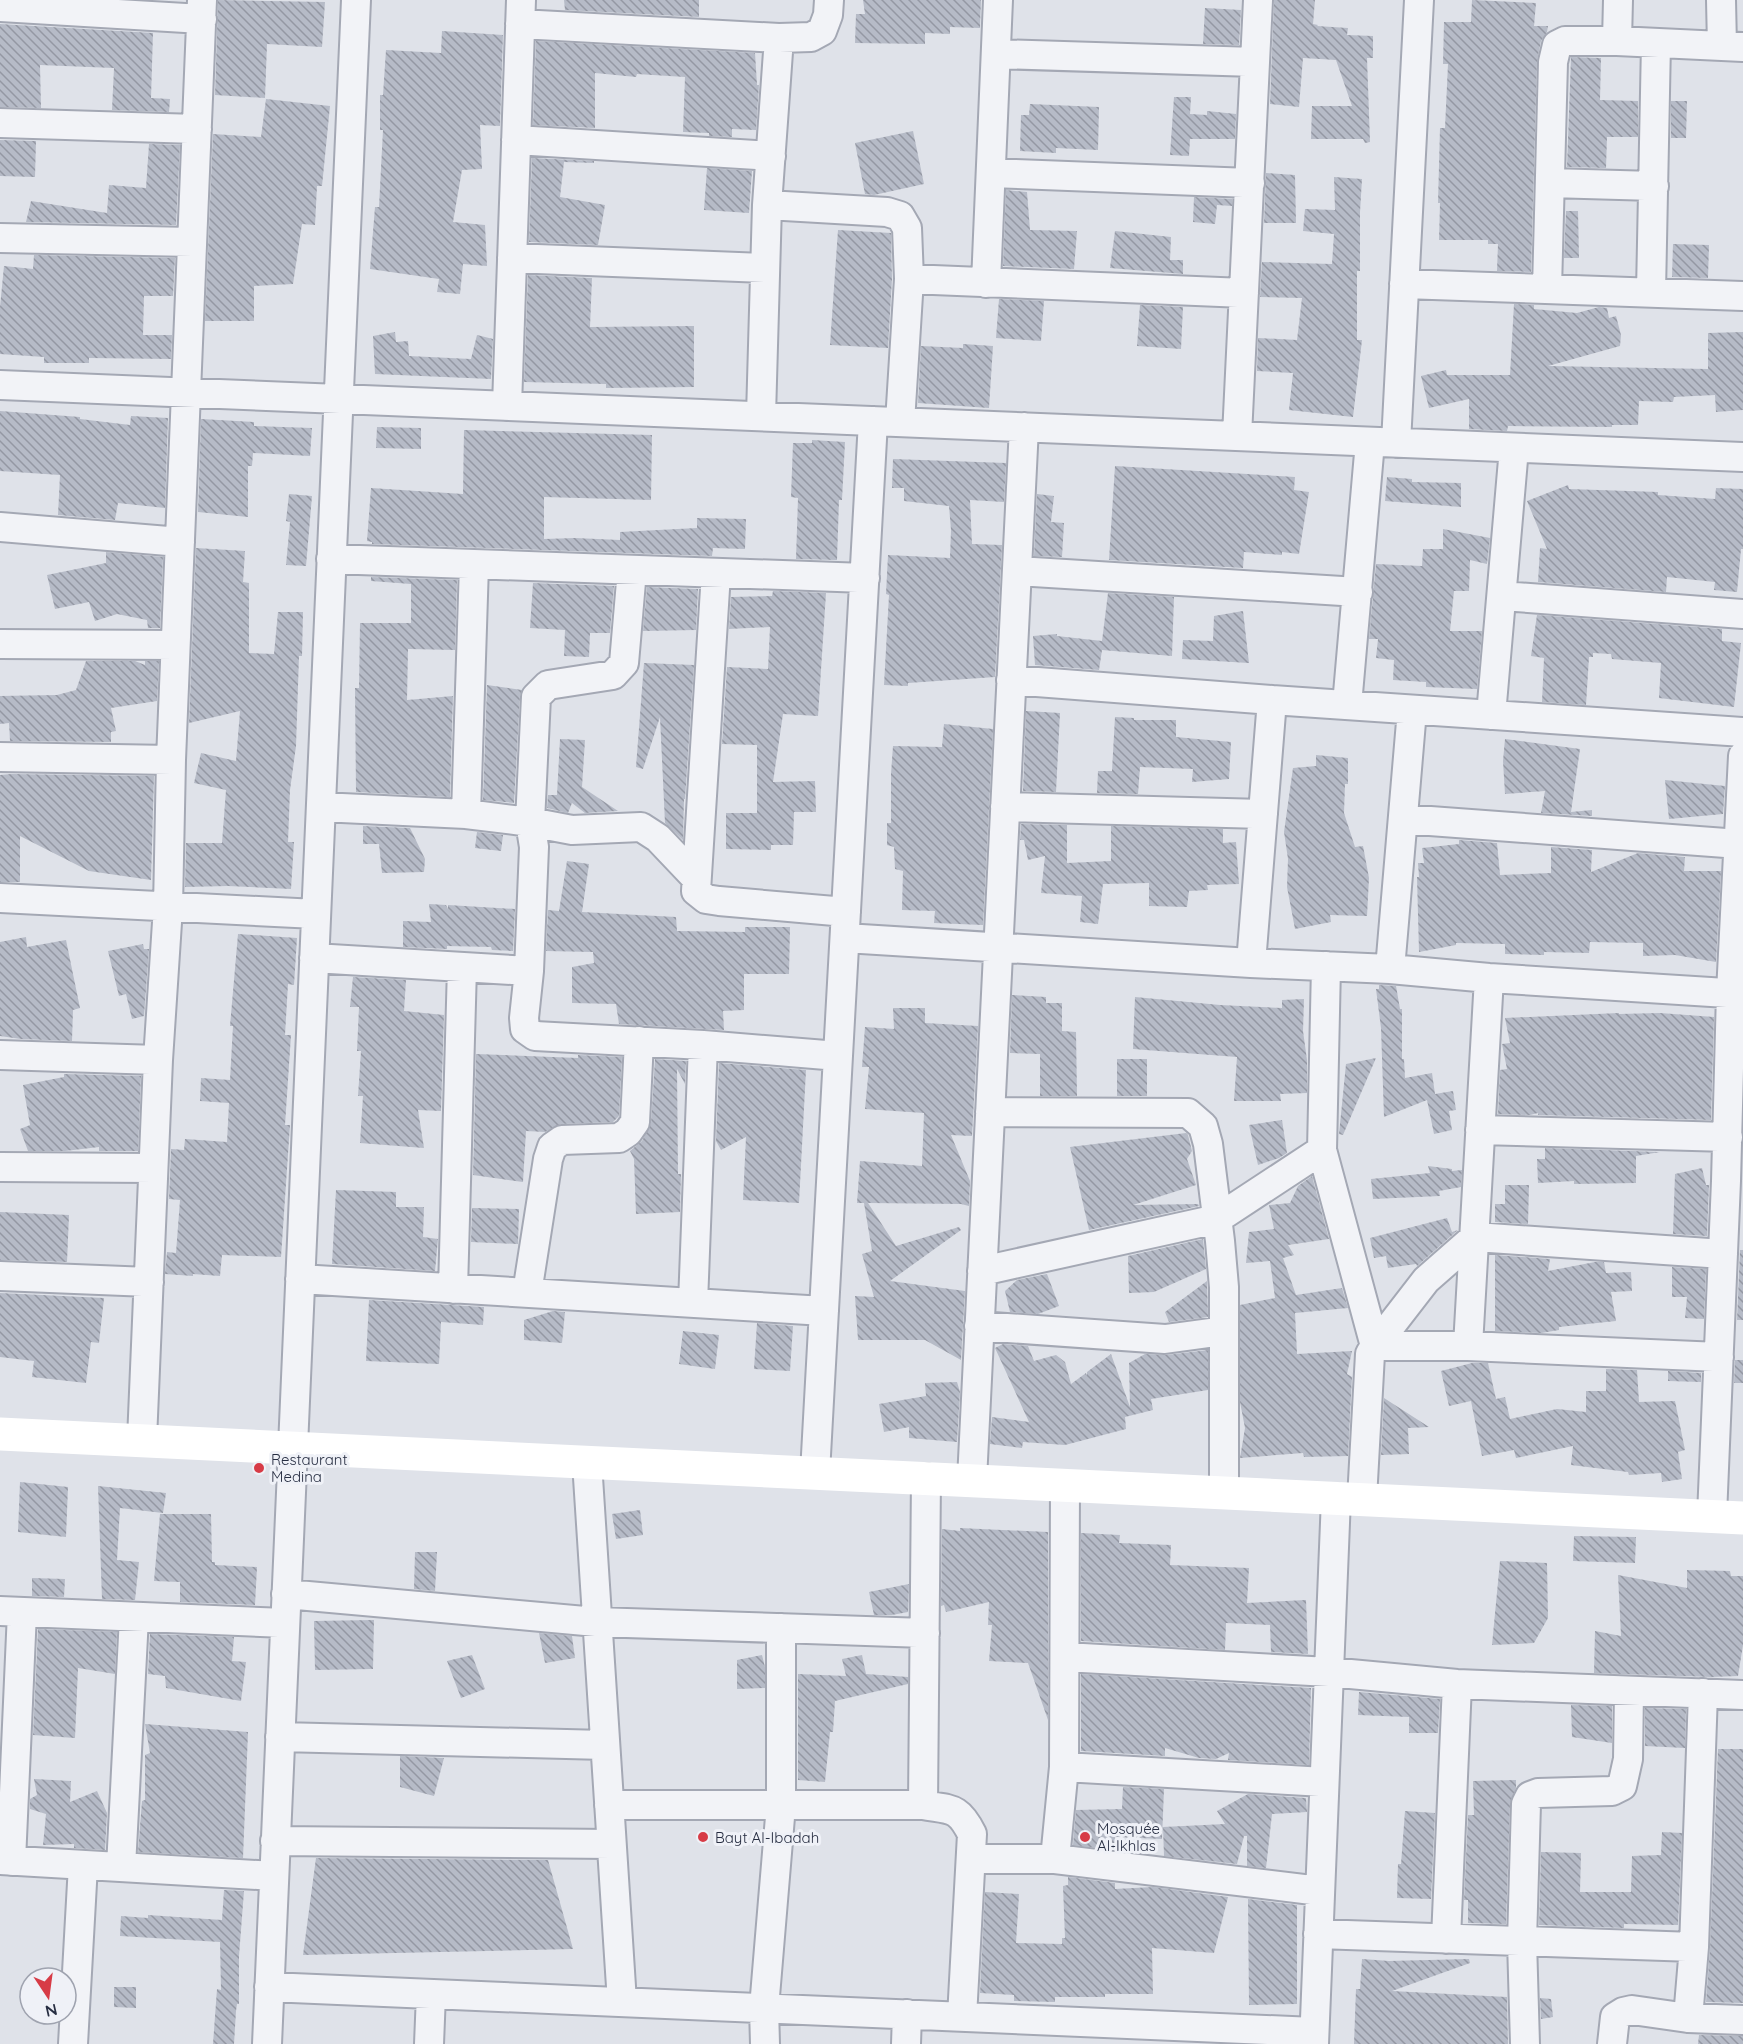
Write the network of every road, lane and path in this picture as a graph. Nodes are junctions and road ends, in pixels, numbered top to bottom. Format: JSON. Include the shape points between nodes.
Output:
{"nodes":[{"id":1,"x":356,"y":0,"type":"edge"},
{"id":2,"x":829,"y":0,"type":"edge"},
{"id":3,"x":998,"y":0,"type":"edge"},
{"id":4,"x":1258,"y":0,"type":"edge"},
{"id":5,"x":1419,"y":0,"type":"edge"},
{"id":6,"x":1618,"y":0,"type":"edge"},
{"id":7,"x":1721,"y":0,"type":"edge"},
{"id":8,"x":0,"y":7,"type":"edge"},
{"id":9,"x":202,"y":9,"type":"edge"},
{"id":10,"x":520,"y":12,"type":"edge"},
{"id":11,"x":778,"y":38,"type":"junction"},
{"id":12,"x":1617,"y":41,"type":"junction"},
{"id":13,"x":1656,"y":43,"type":"junction"},
{"id":14,"x":1732,"y":47,"type":"edge"},
{"id":15,"x":996,"y":54,"type":"junction"},
{"id":16,"x":1255,"y":62,"type":"junction"},
{"id":17,"x":0,"y":123,"type":"edge"},
{"id":18,"x":197,"y":129,"type":"junction"},
{"id":19,"x":516,"y":140,"type":"junction"},
{"id":20,"x":771,"y":156,"type":"junction"},
{"id":21,"x":991,"y":173,"type":"junction"},
{"id":22,"x":1250,"y":183,"type":"junction"},
{"id":23,"x":1550,"y":183,"type":"junction"},
{"id":24,"x":1653,"y":186,"type":"junction"},
{"id":25,"x":767,"y":205,"type":"junction"},
{"id":26,"x":0,"y":237,"type":"edge"},
{"id":27,"x":192,"y":242,"type":"junction"},
{"id":28,"x":512,"y":258,"type":"junction"},
{"id":29,"x":765,"y":268,"type":"junction"},
{"id":30,"x":909,"y":279,"type":"junction"},
{"id":31,"x":986,"y":283,"type":"junction"},
{"id":32,"x":1404,"y":284,"type":"junction"},
{"id":33,"x":1547,"y":289,"type":"junction"},
{"id":34,"x":1651,"y":292,"type":"junction"},
{"id":35,"x":1244,"y":293,"type":"junction"},
{"id":36,"x":1743,"y":296,"type":"edge"},
{"id":37,"x":0,"y":385,"type":"edge"},
{"id":38,"x":186,"y":392,"type":"junction"},
{"id":39,"x":338,"y":399,"type":"junction"},
{"id":40,"x":507,"y":406,"type":"junction"},
{"id":41,"x":761,"y":416,"type":"junction"},
{"id":42,"x":887,"y":422,"type":"junction"},
{"id":43,"x":1024,"y":428,"type":"junction"},
{"id":44,"x":1237,"y":436,"type":"junction"},
{"id":45,"x":1383,"y":442,"type":"junction"},
{"id":46,"x":1514,"y":448,"type":"junction"},
{"id":47,"x":1743,"y":457,"type":"edge"},
{"id":48,"x":0,"y":527,"type":"edge"},
{"id":49,"x":180,"y":542,"type":"junction"},
{"id":50,"x":331,"y":559,"type":"junction"},
{"id":51,"x":474,"y":565,"type":"junction"},
{"id":52,"x":632,"y":570,"type":"junction"},
{"id":53,"x":1017,"y":571,"type":"junction"},
{"id":54,"x":716,"y":573,"type":"junction"},
{"id":55,"x":865,"y":578,"type":"junction"},
{"id":56,"x":1358,"y":592,"type":"junction"},
{"id":57,"x":1502,"y":596,"type":"junction"},
{"id":58,"x":1743,"y":614,"type":"edge"},
{"id":59,"x":0,"y":644,"type":"edge"},
{"id":60,"x":175,"y":645,"type":"junction"},
{"id":61,"x":1011,"y":680,"type":"junction"},
{"id":62,"x":1272,"y":700,"type":"junction"},
{"id":63,"x":1347,"y":705,"type":"junction"},
{"id":64,"x":1412,"y":710,"type":"junction"},
{"id":65,"x":1491,"y":715,"type":"junction"},
{"id":66,"x":1743,"y":732,"type":"edge"},
{"id":67,"x":1743,"y":756,"type":"edge"},
{"id":68,"x":0,"y":757,"type":"edge"},
{"id":69,"x":171,"y":760,"type":"junction"},
{"id":70,"x":321,"y":807,"type":"junction"},
{"id":71,"x":1005,"y":807,"type":"junction"},
{"id":72,"x":466,"y":814,"type":"junction"},
{"id":73,"x":1263,"y":814,"type":"junction"},
{"id":74,"x":1403,"y":819,"type":"junction"},
{"id":75,"x":530,"y":822,"type":"junction"},
{"id":76,"x":1739,"y":844,"type":"junction"},
{"id":77,"x":696,"y":878,"type":"junction"},
{"id":78,"x":0,"y":898,"type":"edge"},
{"id":79,"x":168,"y":908,"type":"junction"},
{"id":80,"x":316,"y":914,"type":"junction"},
{"id":81,"x":845,"y":925,"type":"junction"},
{"id":82,"x":999,"y":947,"type":"junction"},
{"id":83,"x":314,"y":958,"type":"junction"},
{"id":84,"x":1251,"y":963,"type":"junction"},
{"id":85,"x":1326,"y":966,"type":"junction"},
{"id":86,"x":462,"y":967,"type":"junction"},
{"id":87,"x":1390,"y":969,"type":"junction"},
{"id":88,"x":529,"y":971,"type":"junction"},
{"id":89,"x":1489,"y":978,"type":"junction"},
{"id":90,"x":1737,"y":994,"type":"edge"},
{"id":91,"x":639,"y":1041,"type":"junction"},
{"id":92,"x":703,"y":1045,"type":"junction"},
{"id":93,"x":0,"y":1055,"type":"edge"},
{"id":94,"x":838,"y":1056,"type":"junction"},
{"id":95,"x":158,"y":1060,"type":"junction"},
{"id":96,"x":990,"y":1112,"type":"junction"},
{"id":97,"x":1480,"y":1130,"type":"junction"},
{"id":98,"x":1728,"y":1137,"type":"junction"},
{"id":99,"x":1322,"y":1150,"type":"junction"},
{"id":100,"x":0,"y":1167,"type":"edge"},
{"id":101,"x":153,"y":1168,"type":"junction"},
{"id":102,"x":1218,"y":1219,"type":"junction"},
{"id":103,"x":1475,"y":1237,"type":"junction"},
{"id":104,"x":1723,"y":1254,"type":"junction"},
{"id":105,"x":982,"y":1271,"type":"junction"},
{"id":106,"x":0,"y":1276,"type":"edge"},
{"id":107,"x":300,"y":1279,"type":"junction"},
{"id":108,"x":149,"y":1282,"type":"junction"},
{"id":109,"x":453,"y":1289,"type":"junction"},
{"id":110,"x":527,"y":1293,"type":"junction"},
{"id":111,"x":693,"y":1303,"type":"junction"},
{"id":112,"x":824,"y":1311,"type":"junction"},
{"id":113,"x":979,"y":1326,"type":"junction"},
{"id":114,"x":1224,"y":1331,"type":"junction"},
{"id":115,"x":1375,"y":1346,"type":"junction"},
{"id":116,"x":1468,"y":1346,"type":"junction"},
{"id":117,"x":1719,"y":1357,"type":"junction"},
{"id":118,"x":0,"y":1434,"type":"edge"},
{"id":119,"x":142,"y":1440,"type":"junction"},
{"id":120,"x":293,"y":1448,"type":"junction"},
{"id":121,"x":587,"y":1462,"type":"junction"},
{"id":122,"x":815,"y":1473,"type":"junction"},
{"id":123,"x":926,"y":1478,"type":"junction"},
{"id":124,"x":972,"y":1480,"type":"junction"},
{"id":125,"x":1065,"y":1485,"type":"junction"},
{"id":126,"x":1224,"y":1493,"type":"junction"},
{"id":127,"x":1349,"y":1499,"type":"junction"},
{"id":128,"x":1728,"y":1517,"type":"edge"},
{"id":129,"x":286,"y":1594,"type":"junction"},
{"id":130,"x":11,"y":1611,"type":"edge"},
{"id":131,"x":134,"y":1617,"type":"junction"},
{"id":132,"x":596,"y":1622,"type":"junction"},
{"id":133,"x":285,"y":1623,"type":"junction"},
{"id":134,"x":781,"y":1628,"type":"junction"},
{"id":135,"x":925,"y":1633,"type":"junction"},
{"id":136,"x":1065,"y":1657,"type":"junction"},
{"id":137,"x":1329,"y":1672,"type":"junction"},
{"id":138,"x":1457,"y":1684,"type":"junction"},
{"id":139,"x":1629,"y":1691,"type":"junction"},
{"id":140,"x":1703,"y":1693,"type":"junction"},
{"id":141,"x":1743,"y":1695,"type":"edge"},
{"id":142,"x":280,"y":1737,"type":"junction"},
{"id":143,"x":604,"y":1744,"type":"junction"},
{"id":144,"x":1064,"y":1767,"type":"junction"},
{"id":145,"x":1324,"y":1782,"type":"junction"},
{"id":146,"x":609,"y":1805,"type":"junction"},
{"id":147,"x":781,"y":1805,"type":"junction"},
{"id":148,"x":923,"y":1805,"type":"junction"},
{"id":149,"x":275,"y":1841,"type":"junction"},
{"id":150,"x":611,"y":1844,"type":"junction"},
{"id":151,"x":972,"y":1858,"type":"junction"},
{"id":152,"x":1055,"y":1859,"type":"junction"},
{"id":153,"x":5,"y":1860,"type":"edge"},
{"id":154,"x":83,"y":1864,"type":"junction"},
{"id":155,"x":121,"y":1867,"type":"junction"},
{"id":156,"x":274,"y":1876,"type":"junction"},
{"id":157,"x":1320,"y":1891,"type":"junction"},
{"id":158,"x":1318,"y":1934,"type":"junction"},
{"id":159,"x":1446,"y":1938,"type":"junction"},
{"id":160,"x":1522,"y":1941,"type":"junction"},
{"id":161,"x":1694,"y":1947,"type":"junction"},
{"id":162,"x":269,"y":1987,"type":"junction"},
{"id":163,"x":431,"y":1994,"type":"junction"},
{"id":164,"x":622,"y":2002,"type":"junction"},
{"id":165,"x":764,"y":2008,"type":"junction"},
{"id":166,"x":907,"y":2014,"type":"junction"},
{"id":167,"x":962,"y":2017,"type":"junction"},
{"id":168,"x":1688,"y":2018,"type":"junction"},
{"id":169,"x":1743,"y":2020,"type":"edge"},
{"id":170,"x":1161,"y":2034,"type":"edge"},
{"id":171,"x":1314,"y":2038,"type":"edge"},
{"id":172,"x":73,"y":2044,"type":"edge"},
{"id":173,"x":267,"y":2044,"type":"edge"},
{"id":174,"x":429,"y":2044,"type":"edge"},
{"id":175,"x":765,"y":2044,"type":"edge"},
{"id":176,"x":906,"y":2044,"type":"edge"},
{"id":177,"x":1525,"y":2044,"type":"edge"},
{"id":178,"x":1612,"y":2044,"type":"edge"}],
"edges":[{"from":1,"to":39,"type":"street"},
{"from":2,"to":11,"type":"street","via":[[822,31],[811,37]]},
{"from":3,"to":15,"type":"street"},
{"from":4,"to":16,"type":"street"},
{"from":5,"to":32,"type":"street"},
{"from":6,"to":12,"type":"street"},
{"from":7,"to":14,"type":"street"},
{"from":8,"to":9,"type":"street"},
{"from":9,"to":18,"type":"street"},
{"from":10,"to":11,"type":"street"},
{"from":10,"to":19,"type":"street"},
{"from":11,"to":20,"type":"street"},
{"from":12,"to":13,"type":"street"},
{"from":12,"to":23,"type":"street","via":[[1564,41],[1557,45],[1553,62]]},
{"from":13,"to":14,"type":"street"},
{"from":13,"to":24,"type":"street"},
{"from":15,"to":16,"type":"street"},
{"from":15,"to":21,"type":"street"},
{"from":16,"to":22,"type":"street"},
{"from":17,"to":18,"type":"street"},
{"from":18,"to":27,"type":"street"},
{"from":19,"to":20,"type":"street"},
{"from":19,"to":28,"type":"street"},
{"from":20,"to":25,"type":"street"},
{"from":21,"to":22,"type":"street"},
{"from":21,"to":31,"type":"street"},
{"from":22,"to":35,"type":"street"},
{"from":23,"to":24,"type":"street"},
{"from":23,"to":33,"type":"street"},
{"from":24,"to":34,"type":"street"},
{"from":25,"to":29,"type":"street"},
{"from":25,"to":30,"type":"street","via":[[900,216],[908,228]]},
{"from":26,"to":27,"type":"street"},
{"from":27,"to":38,"type":"street"},
{"from":28,"to":29,"type":"street"},
{"from":28,"to":40,"type":"street"},
{"from":29,"to":41,"type":"street"},
{"from":30,"to":31,"type":"street"},
{"from":30,"to":42,"type":"street"},
{"from":31,"to":35,"type":"street"},
{"from":32,"to":33,"type":"street"},
{"from":32,"to":45,"type":"street"},
{"from":33,"to":34,"type":"street"},
{"from":34,"to":36,"type":"street"},
{"from":35,"to":44,"type":"street"},
{"from":37,"to":38,"type":"street"},
{"from":38,"to":39,"type":"street"},
{"from":38,"to":49,"type":"street"},
{"from":39,"to":40,"type":"street"},
{"from":39,"to":50,"type":"street"},
{"from":40,"to":41,"type":"street"},
{"from":41,"to":42,"type":"street"},
{"from":42,"to":43,"type":"street"},
{"from":42,"to":55,"type":"street"},
{"from":43,"to":44,"type":"street"},
{"from":43,"to":53,"type":"street"},
{"from":44,"to":45,"type":"street"},
{"from":45,"to":46,"type":"street"},
{"from":45,"to":56,"type":"street"},
{"from":46,"to":47,"type":"street"},
{"from":46,"to":57,"type":"street"},
{"from":48,"to":49,"type":"street"},
{"from":49,"to":60,"type":"street"},
{"from":50,"to":51,"type":"street"},
{"from":50,"to":70,"type":"street"},
{"from":51,"to":52,"type":"street"},
{"from":51,"to":72,"type":"street"},
{"from":52,"to":54,"type":"street"},
{"from":52,"to":75,"type":"street","via":[[624,663],[613,675],[548,685],[536,697]]},
{"from":53,"to":56,"type":"street"},
{"from":53,"to":61,"type":"street"},
{"from":54,"to":55,"type":"street"},
{"from":54,"to":77,"type":"street"},
{"from":55,"to":81,"type":"street"},
{"from":56,"to":63,"type":"street"},
{"from":57,"to":58,"type":"street"},
{"from":57,"to":65,"type":"street"},
{"from":59,"to":60,"type":"street"},
{"from":60,"to":69,"type":"street"},
{"from":61,"to":62,"type":"street"},
{"from":61,"to":71,"type":"street"},
{"from":62,"to":63,"type":"street"},
{"from":62,"to":73,"type":"street"},
{"from":63,"to":64,"type":"street"},
{"from":64,"to":65,"type":"street"},
{"from":64,"to":74,"type":"street"},
{"from":65,"to":66,"type":"street"},
{"from":67,"to":76,"type":"street"},
{"from":68,"to":69,"type":"street"},
{"from":69,"to":79,"type":"street"},
{"from":70,"to":72,"type":"street"},
{"from":70,"to":80,"type":"street"},
{"from":71,"to":73,"type":"street"},
{"from":71,"to":82,"type":"street"},
{"from":72,"to":75,"type":"street"},
{"from":73,"to":84,"type":"street"},
{"from":74,"to":76,"type":"street"},
{"from":74,"to":87,"type":"street"},
{"from":75,"to":77,"type":"street","via":[[572,830],[641,827],[658,838]]},
{"from":75,"to":88,"type":"street","via":[[534,847]]},
{"from":76,"to":90,"type":"street"},
{"from":77,"to":81,"type":"street","via":[[696,891],[706,899]]},
{"from":78,"to":79,"type":"street"},
{"from":79,"to":80,"type":"street"},
{"from":79,"to":95,"type":"street"},
{"from":80,"to":83,"type":"street"},
{"from":81,"to":82,"type":"street"},
{"from":81,"to":94,"type":"street"},
{"from":82,"to":84,"type":"street"},
{"from":82,"to":96,"type":"street"},
{"from":83,"to":86,"type":"street"},
{"from":83,"to":107,"type":"street"},
{"from":84,"to":85,"type":"street"},
{"from":85,"to":87,"type":"street"},
{"from":85,"to":99,"type":"street"},
{"from":86,"to":88,"type":"street"},
{"from":86,"to":109,"type":"street"},
{"from":87,"to":89,"type":"street"},
{"from":88,"to":91,"type":"street","via":[[524,1018],[528,1033]]},
{"from":89,"to":90,"type":"street"},
{"from":89,"to":97,"type":"street"},
{"from":90,"to":98,"type":"street"},
{"from":91,"to":92,"type":"street"},
{"from":91,"to":110,"type":"street","via":[[635,1122],[628,1132],[619,1138],[561,1140],[552,1147]]},
{"from":92,"to":94,"type":"street"},
{"from":92,"to":111,"type":"street"},
{"from":93,"to":95,"type":"street"},
{"from":94,"to":112,"type":"street"},
{"from":95,"to":101,"type":"street"},
{"from":96,"to":102,"type":"street","via":[[1188,1113],[1203,1126]]},
{"from":96,"to":105,"type":"street"},
{"from":97,"to":98,"type":"street"},
{"from":97,"to":103,"type":"street"},
{"from":98,"to":104,"type":"street"},
{"from":99,"to":102,"type":"street"},
{"from":99,"to":115,"type":"street"},
{"from":100,"to":101,"type":"street"},
{"from":101,"to":108,"type":"street"},
{"from":102,"to":105,"type":"street"},
{"from":102,"to":114,"type":"street"},
{"from":103,"to":104,"type":"street"},
{"from":103,"to":115,"type":"street","via":[[1426,1280]]},
{"from":103,"to":116,"type":"street"},
{"from":104,"to":117,"type":"street"},
{"from":105,"to":113,"type":"street"},
{"from":106,"to":108,"type":"street"},
{"from":107,"to":109,"type":"street"},
{"from":107,"to":120,"type":"street"},
{"from":108,"to":119,"type":"street"},
{"from":109,"to":110,"type":"street"},
{"from":110,"to":111,"type":"street"},
{"from":111,"to":112,"type":"street"},
{"from":112,"to":122,"type":"street"},
{"from":113,"to":114,"type":"street","via":[[1165,1339]]},
{"from":113,"to":124,"type":"street"},
{"from":114,"to":126,"type":"street"},
{"from":115,"to":116,"type":"street"},
{"from":115,"to":127,"type":"street","via":[[1370,1354]]},
{"from":116,"to":117,"type":"street"},
{"from":117,"to":128,"type":"street"},
{"from":118,"to":119,"type":"street"},
{"from":119,"to":120,"type":"street"},
{"from":120,"to":121,"type":"street"},
{"from":120,"to":129,"type":"street"},
{"from":121,"to":122,"type":"street"},
{"from":121,"to":132,"type":"street"},
{"from":122,"to":123,"type":"street"},
{"from":123,"to":124,"type":"street"},
{"from":123,"to":135,"type":"street"},
{"from":124,"to":125,"type":"street"},
{"from":125,"to":126,"type":"street"},
{"from":125,"to":136,"type":"street"},
{"from":126,"to":127,"type":"street"},
{"from":127,"to":128,"type":"street"},
{"from":127,"to":137,"type":"street"},
{"from":129,"to":132,"type":"street"},
{"from":129,"to":133,"type":"street"},
{"from":130,"to":131,"type":"street"},
{"from":130,"to":153,"type":"street"},
{"from":131,"to":133,"type":"street"},
{"from":131,"to":155,"type":"street"},
{"from":132,"to":134,"type":"street"},
{"from":132,"to":143,"type":"street"},
{"from":133,"to":142,"type":"street"},
{"from":134,"to":135,"type":"street"},
{"from":134,"to":147,"type":"street"},
{"from":135,"to":148,"type":"street"},
{"from":136,"to":137,"type":"street"},
{"from":136,"to":144,"type":"street"},
{"from":137,"to":138,"type":"street"},
{"from":137,"to":145,"type":"street"},
{"from":138,"to":139,"type":"street"},
{"from":138,"to":159,"type":"street"},
{"from":139,"to":140,"type":"street"},
{"from":139,"to":160,"type":"street","via":[[1628,1759],[1622,1786],[1612,1791],[1538,1793],[1530,1796],[1526,1804]]},
{"from":140,"to":141,"type":"street"},
{"from":140,"to":161,"type":"street"},
{"from":142,"to":143,"type":"street"},
{"from":142,"to":149,"type":"street"},
{"from":143,"to":146,"type":"street"},
{"from":144,"to":145,"type":"street"},
{"from":144,"to":152,"type":"street"},
{"from":145,"to":157,"type":"street"},
{"from":146,"to":147,"type":"street"},
{"from":146,"to":150,"type":"street"},
{"from":147,"to":148,"type":"street"},
{"from":147,"to":165,"type":"street"},
{"from":148,"to":151,"type":"street","via":[[956,1811],[965,1819],[972,1834]]},
{"from":149,"to":150,"type":"street"},
{"from":149,"to":156,"type":"street"},
{"from":150,"to":164,"type":"street"},
{"from":151,"to":152,"type":"street"},
{"from":151,"to":167,"type":"street"},
{"from":152,"to":157,"type":"street"},
{"from":153,"to":154,"type":"street"},
{"from":154,"to":155,"type":"street"},
{"from":154,"to":172,"type":"street"},
{"from":155,"to":156,"type":"street"},
{"from":156,"to":162,"type":"street"},
{"from":157,"to":158,"type":"street"},
{"from":158,"to":159,"type":"street"},
{"from":158,"to":171,"type":"street"},
{"from":159,"to":160,"type":"street"},
{"from":160,"to":161,"type":"street"},
{"from":160,"to":177,"type":"street"},
{"from":161,"to":168,"type":"street"},
{"from":162,"to":163,"type":"street"},
{"from":162,"to":173,"type":"street"},
{"from":163,"to":164,"type":"street"},
{"from":163,"to":174,"type":"street"},
{"from":164,"to":165,"type":"street"},
{"from":165,"to":166,"type":"street"},
{"from":165,"to":175,"type":"street"},
{"from":166,"to":167,"type":"street"},
{"from":166,"to":176,"type":"street"},
{"from":167,"to":170,"type":"street"},
{"from":168,"to":169,"type":"street"},
{"from":168,"to":178,"type":"street","via":[[1623,2012],[1615,2017]]},
{"from":170,"to":171,"type":"street"}]}
